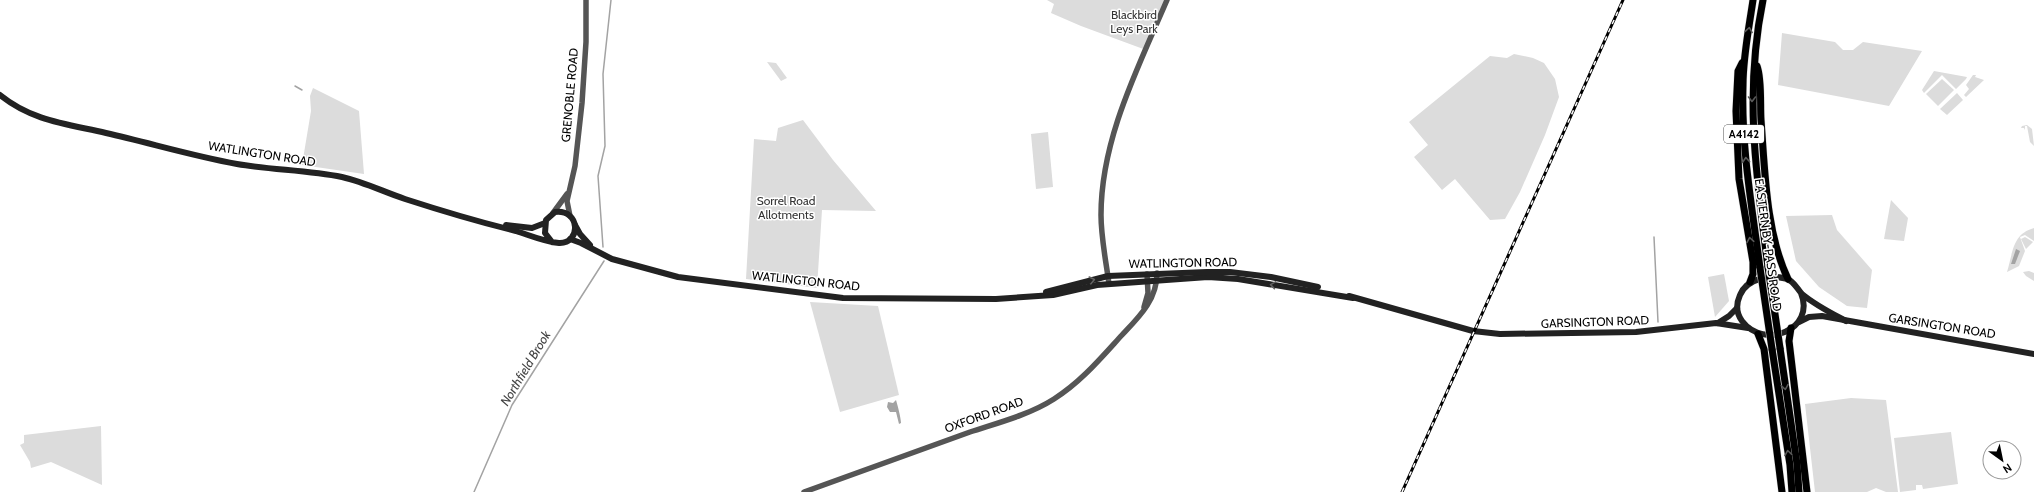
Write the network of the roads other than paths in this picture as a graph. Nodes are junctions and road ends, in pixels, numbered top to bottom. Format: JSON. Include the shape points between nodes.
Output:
{"nodes":[{"id":1,"x":586,"y":0,"type":"edge"},
{"id":2,"x":1167,"y":0,"type":"edge"},
{"id":3,"x":1753,"y":0,"type":"edge"},
{"id":4,"x":1763,"y":0,"type":"edge"},
{"id":5,"x":1744,"y":58,"type":"junction"},
{"id":6,"x":1754,"y":60,"type":"junction"},
{"id":7,"x":0,"y":95,"type":"edge"},
{"id":8,"x":568,"y":191,"type":"junction"},
{"id":9,"x":553,"y":213,"type":"junction"},
{"id":10,"x":570,"y":216,"type":"junction"},
{"id":11,"x":484,"y":222,"type":"junction"},
{"id":12,"x":545,"y":223,"type":"junction"},
{"id":13,"x":575,"y":225,"type":"junction"},
{"id":14,"x":570,"y":239,"type":"junction"},
{"id":15,"x":552,"y":242,"type":"junction"},
{"id":16,"x":600,"y":254,"type":"junction"},
{"id":17,"x":1764,"y":267,"type":"junction"},
{"id":18,"x":1157,"y":273,"type":"junction"},
{"id":19,"x":1147,"y":274,"type":"junction"},
{"id":20,"x":1108,"y":276,"type":"junction"},
{"id":21,"x":1788,"y":279,"type":"junction"},
{"id":22,"x":1157,"y":281,"type":"junction"},
{"id":23,"x":1147,"y":282,"type":"junction"},
{"id":24,"x":1750,"y":282,"type":"junction"},
{"id":25,"x":1109,"y":284,"type":"junction"},
{"id":26,"x":1801,"y":293,"type":"junction"},
{"id":27,"x":1014,"y":298,"type":"junction"},
{"id":28,"x":1353,"y":298,"type":"junction"},
{"id":29,"x":1737,"y":308,"type":"junction"},
{"id":30,"x":1142,"y":313,"type":"junction"},
{"id":31,"x":1846,"y":321,"type":"junction"},
{"id":32,"x":1716,"y":323,"type":"junction"},
{"id":33,"x":1798,"y":323,"type":"junction"},
{"id":34,"x":1748,"y":328,"type":"junction"},
{"id":35,"x":1791,"y":328,"type":"junction"},
{"id":36,"x":1473,"y":332,"type":"joint"},
{"id":37,"x":1758,"y":334,"type":"junction"},
{"id":38,"x":1776,"y":349,"type":"junction"},
{"id":39,"x":2034,"y":354,"type":"edge"},
{"id":40,"x":804,"y":492,"type":"edge"},
{"id":41,"x":1782,"y":492,"type":"edge"},
{"id":42,"x":1792,"y":492,"type":"edge"},
{"id":43,"x":1799,"y":492,"type":"edge"},
{"id":44,"x":1807,"y":492,"type":"edge"}],
"edges":[{"from":1,"to":8,"type":"street","name":"GRENOBLE ROAD","via":[[582,103],[575,166]]},
{"from":2,"to":20,"type":"street","via":[[1122,108],[1110,145],[1102,190],[1101,214]]},
{"from":5,"to":3,"type":"highway","name":"EASTERN BY-PASS ROAD","number":"A4142","one_way":true},
{"from":4,"to":6,"type":"highway","name":"EASTERN BY-PASS ROAD","number":"A4142"},
{"from":17,"to":5,"type":"highway","name":"EASTERN BY-PASS ROAD","number":"A4142","one_way":true,"via":[[1746,165],[1743,119]]},
{"from":24,"to":5,"type":"highway","one_way":true,"via":[[1753,262],[1739,179],[1737,145],[1738,71]]},
{"from":6,"to":17,"type":"highway","name":"EASTERN BY-PASS ROAD","number":"A4142","one_way":true,"via":[[1754,163]]},
{"from":6,"to":21,"type":"highway","via":[[1758,69],[1764,164],[1772,230],[1778,259]]},
{"from":7,"to":11,"type":"main road","name":"WATLINGTON ROAD","via":[[12,105],[43,120],[237,164],[341,177],[439,210]]},
{"from":8,"to":9,"type":"street","name":"GRENOBLE ROAD"},
{"from":8,"to":10,"type":"street","name":"GRENOBLE ROAD"},
{"from":9,"to":10,"type":"main road","via":[[560,212]]},
{"from":9,"to":12,"type":"main road"},
{"from":10,"to":13,"type":"main road"},
{"from":11,"to":12,"type":"main road","name":"WATLINGTON ROAD","via":[[532,228]]},
{"from":11,"to":15,"type":"main road","name":"WATLINGTON ROAD"},
{"from":12,"to":15,"type":"main road","via":[[544,233]]},
{"from":13,"to":14,"type":"main road"},
{"from":13,"to":16,"type":"main road","name":"WATLINGTON ROAD","via":[[585,240]]},
{"from":14,"to":15,"type":"main road","via":[[560,243]]},
{"from":14,"to":16,"type":"main road","name":"WATLINGTON ROAD"},
{"from":16,"to":27,"type":"main road","name":"WATLINGTON ROAD","via":[[647,270],[678,277],[816,296],[874,299]]},
{"from":17,"to":38,"type":"highway","name":"EASTERN BY-PASS ROAD","number":"A4142","bridge":true},
{"from":18,"to":19,"type":"main road","name":"WATLINGTON ROAD"},
{"from":18,"to":22,"type":"street","name":"OXFORD ROAD"},
{"from":18,"to":28,"type":"main road","name":"WATLINGTON ROAD","via":[[1230,272],[1256,275],[1335,291]]},
{"from":19,"to":20,"type":"main road","name":"WATLINGTON ROAD"},
{"from":19,"to":23,"type":"street","name":"OXFORD ROAD"},
{"from":20,"to":25,"type":"street"},
{"from":27,"to":20,"type":"main road","name":"WATLINGTON ROAD","one_way":true},
{"from":21,"to":24,"type":"main road","via":[[1773,277]]},
{"from":21,"to":26,"type":"main road"},
{"from":22,"to":23,"type":"main road","name":"WATLINGTON ROAD"},
{"from":28,"to":22,"type":"main road","name":"WATLINGTON ROAD","one_way":true,"via":[[1208,276]]},
{"from":22,"to":30,"type":"street","name":"OXFORD ROAD","via":[[1149,305]]},
{"from":23,"to":25,"type":"main road","name":"WATLINGTON ROAD"},
{"from":23,"to":30,"type":"street","name":"OXFORD ROAD","via":[[1148,293]]},
{"from":24,"to":29,"type":"main road","via":[[1740,293]]},
{"from":25,"to":27,"type":"main road","name":"WATLINGTON ROAD","via":[[1053,295]]},
{"from":26,"to":31,"type":"main road"},
{"from":26,"to":33,"type":"main road","via":[[1805,309]]},
{"from":28,"to":36,"type":"main road","name":"WATLINGTON ROAD"},
{"from":29,"to":32,"type":"main road"},
{"from":29,"to":34,"type":"main road","via":[[1740,318]]},
{"from":30,"to":40,"type":"street","name":"OXFORD ROAD","via":[[1086,374],[1052,400]]},
{"from":31,"to":33,"type":"main road","name":"GARSINGTON ROAD","via":[[1822,316],[1809,317]]},
{"from":31,"to":39,"type":"main road","name":"GARSINGTON ROAD"},
{"from":32,"to":34,"type":"main road"},
{"from":32,"to":36,"type":"main road","name":"GARSINGTON ROAD","via":[[1625,333],[1526,335]]},
{"from":33,"to":35,"type":"main road"},
{"from":34,"to":37,"type":"main road"},
{"from":35,"to":37,"type":"main road","via":[[1767,336]]},
{"from":35,"to":44,"type":"highway","via":[[1789,341]]},
{"from":37,"to":41,"type":"highway","via":[[1764,349]]},
{"from":42,"to":38,"type":"highway","name":"EASTERN BY-PASS ROAD","number":"A4142","one_way":true},
{"from":38,"to":43,"type":"highway","name":"EASTERN BY-PASS ROAD","number":"A4142","one_way":true,"via":[[1797,464]]}]}
